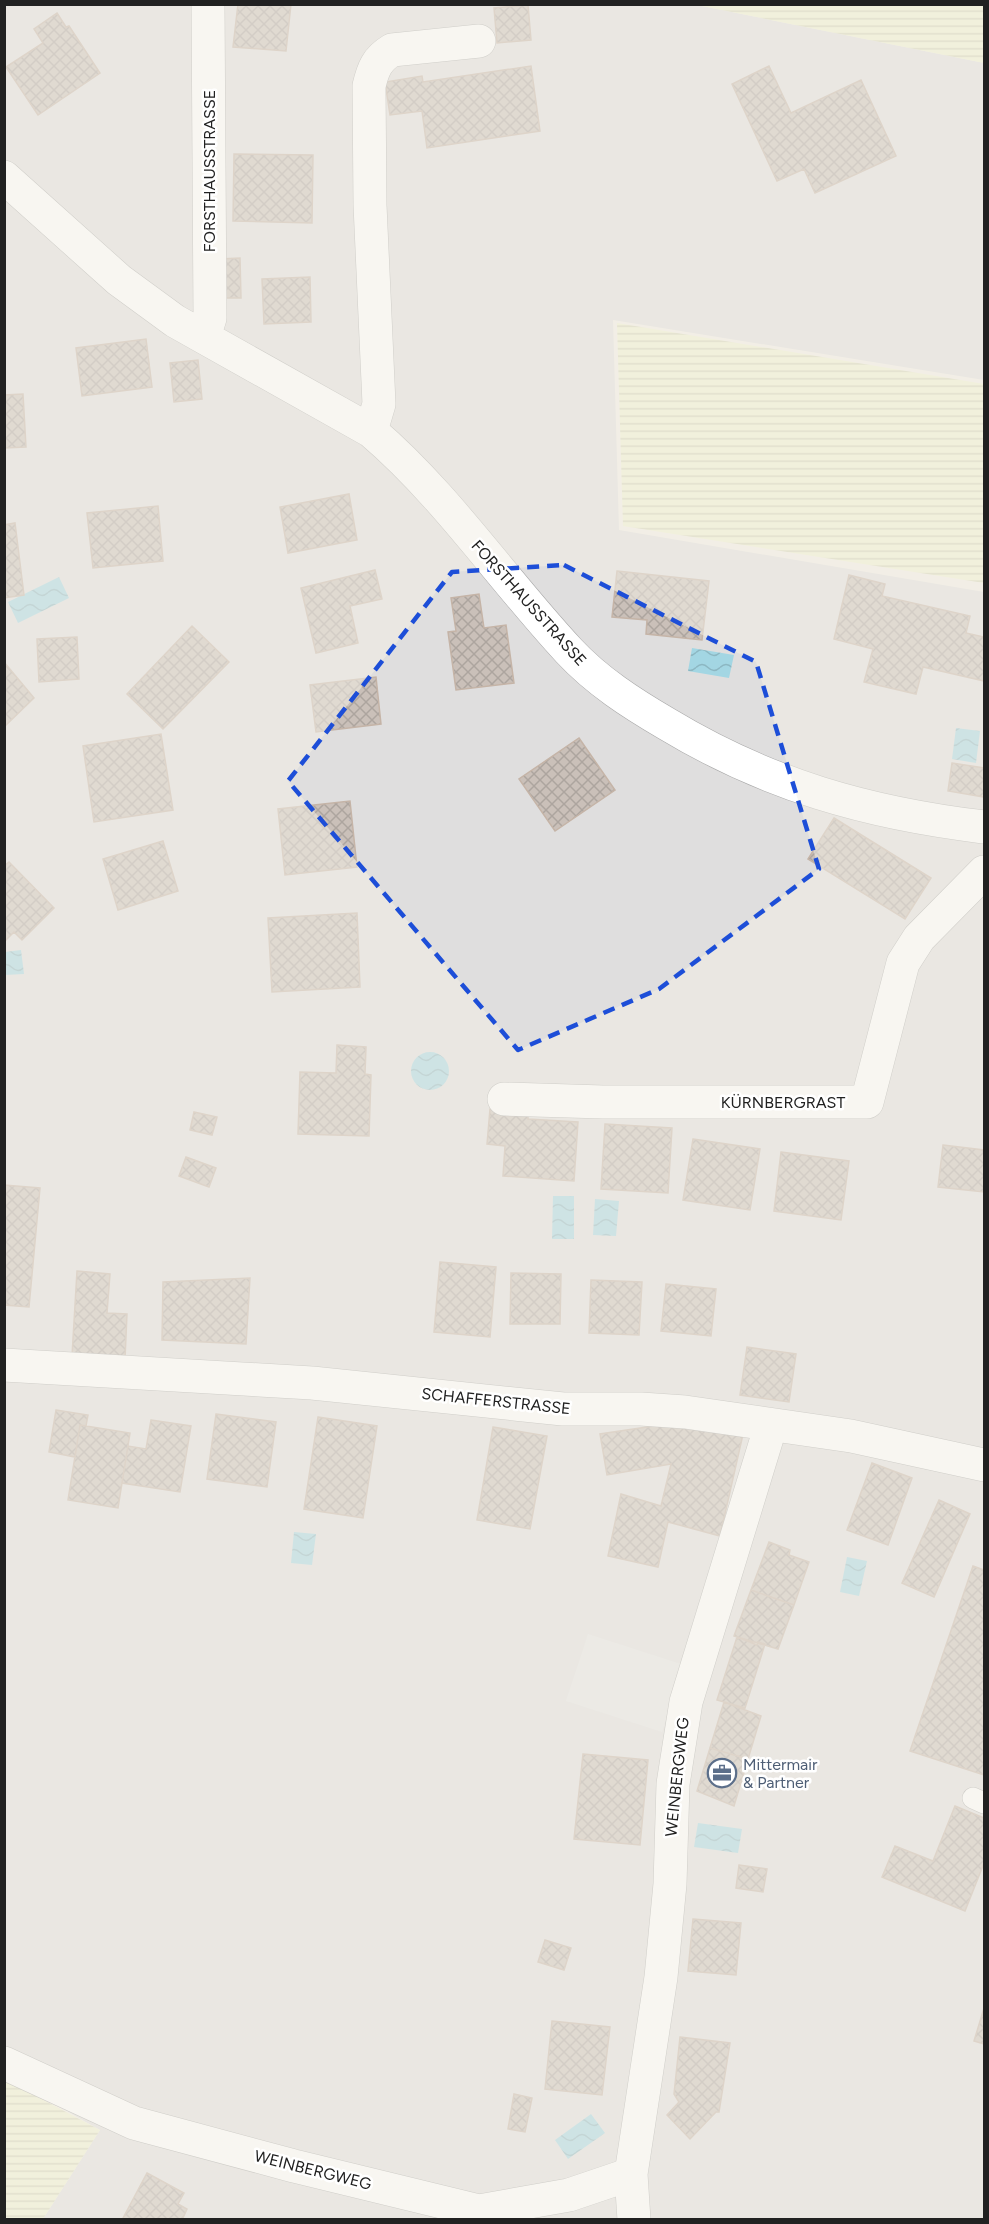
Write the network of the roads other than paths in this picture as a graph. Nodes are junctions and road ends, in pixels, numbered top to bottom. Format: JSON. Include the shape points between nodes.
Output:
{"nodes":[{"id":1,"x":208,"y":4,"type":"edge"},
{"id":2,"x":479,"y":41,"type":"dead end"},
{"id":3,"x":4,"y":177,"type":"edge"},
{"id":4,"x":204,"y":337,"type":"junction"},
{"id":5,"x":371,"y":431,"type":"junction"},
{"id":6,"x":984,"y":827,"type":"edge"},
{"id":7,"x":984,"y":872,"type":"edge"},
{"id":8,"x":504,"y":1099,"type":"dead end"},
{"id":9,"x":4,"y":1365,"type":"edge"},
{"id":10,"x":771,"y":1425,"type":"junction"},
{"id":11,"x":984,"y":1465,"type":"edge"},
{"id":12,"x":4,"y":2063,"type":"edge"},
{"id":13,"x":631,"y":2174,"type":"junction"},
{"id":14,"x":634,"y":2220,"type":"edge"}],
"edges":[{"from":1,"to":4,"type":"street","name":"FORSTHAUSSTRASSE","via":[[210,318]]},
{"from":2,"to":5,"type":"street","via":[[392,50],[374,67],[369,86],[370,205],[378,404]]},
{"from":3,"to":4,"type":"street","name":"FORSTHAUSSTRASSE","via":[[119,280]]},
{"from":4,"to":5,"type":"street","name":"FORSTHAUSSTRASSE"},
{"from":5,"to":6,"type":"street","name":"FORSTHAUSSTRASSE","via":[[432,491],[570,652],[631,703],[723,756],[770,777],[888,812]]},
{"from":7,"to":8,"type":"street","name":"KÜRNBERGRAST","via":[[919,938],[903,963],[867,1102]]},
{"from":9,"to":10,"type":"street","name":"SCHAFFERSTRASSE","via":[[312,1383],[563,1409],[685,1412]]},
{"from":10,"to":11,"type":"street","name":"SCHAFFERSTRASSE","via":[[851,1436]]},
{"from":10,"to":13,"type":"street","name":"WEINBERGWEG","via":[[686,1702],[673,1784],[670,1884],[661,1977]]},
{"from":12,"to":13,"type":"street","name":"WEINBERGWEG","via":[[134,2123],[479,2211],[569,2195]]},
{"from":13,"to":14,"type":"street","name":"WEINBERGWEG"}]}
